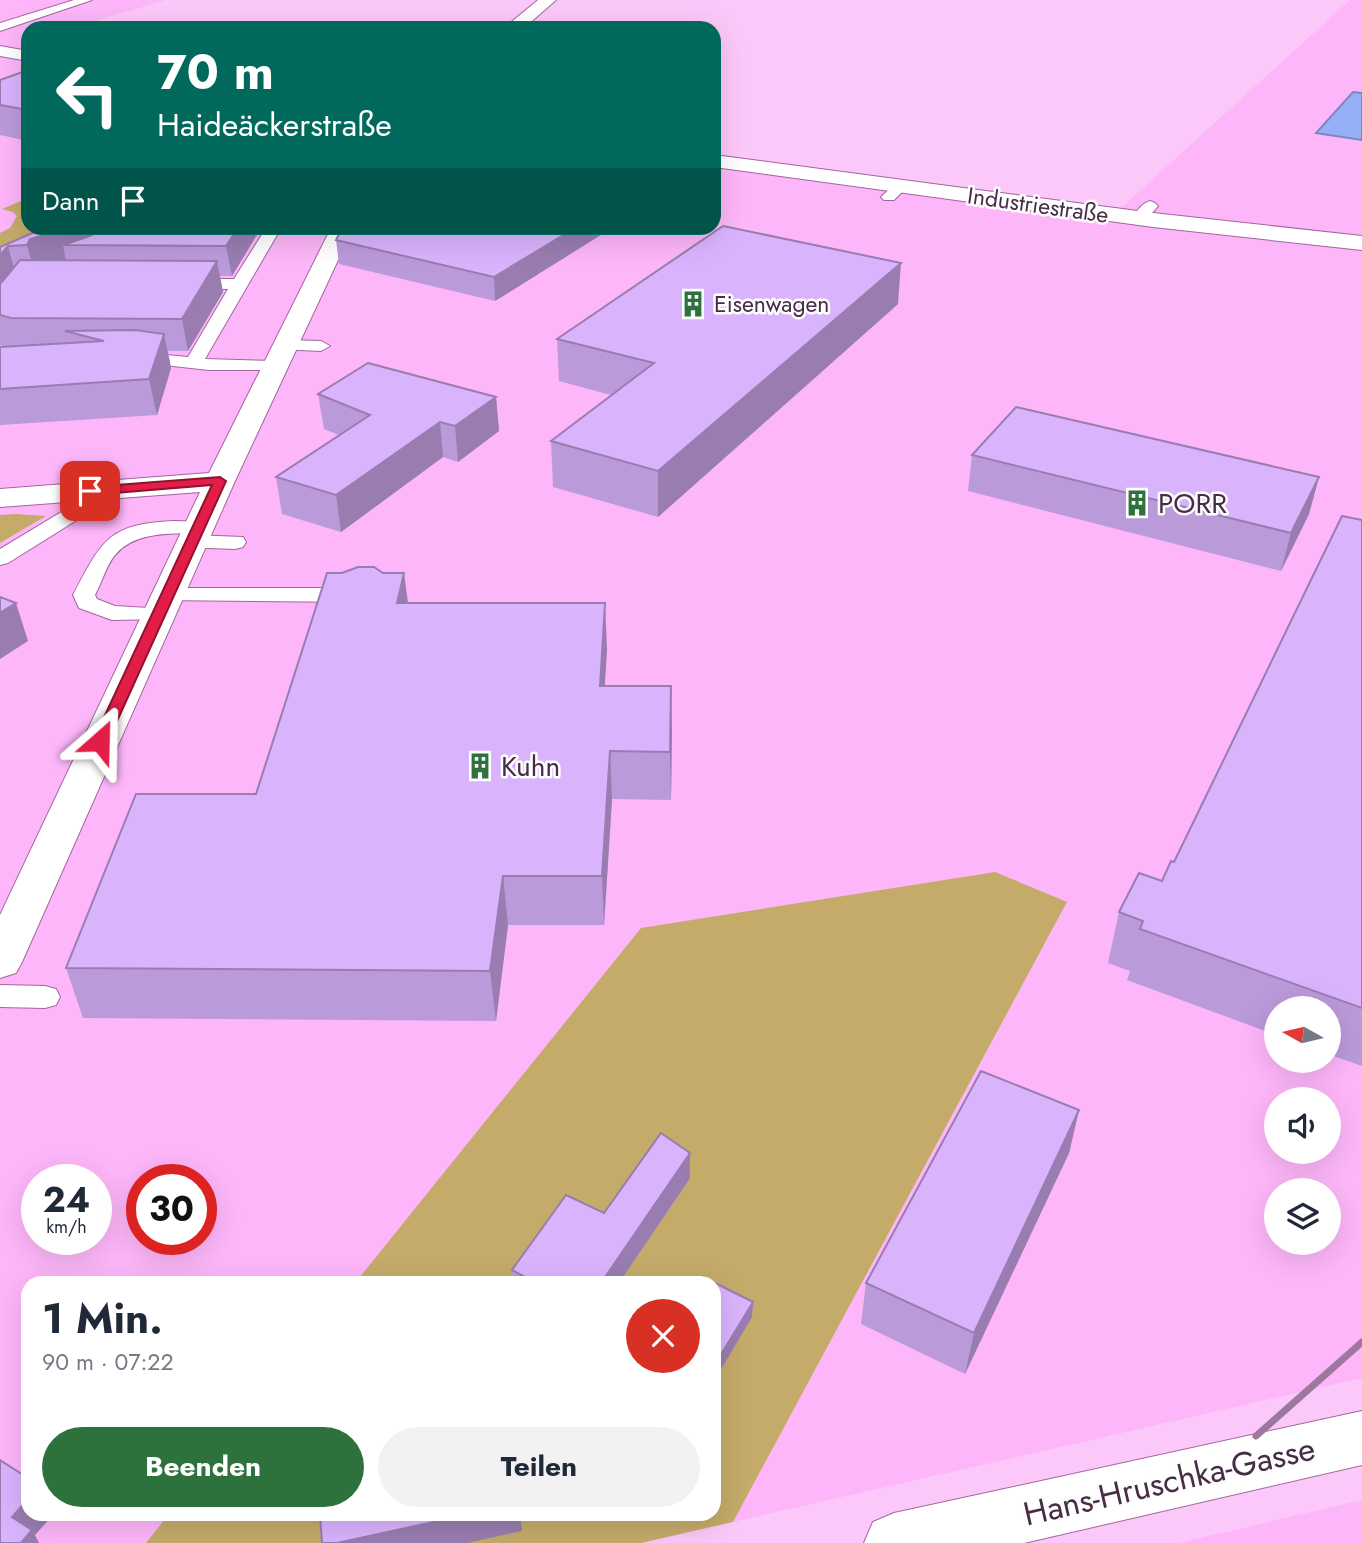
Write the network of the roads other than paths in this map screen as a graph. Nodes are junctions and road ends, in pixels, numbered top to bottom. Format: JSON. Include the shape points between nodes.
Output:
{"nodes":[{"id":1,"x":86,"y":0,"type":"edge"},
{"id":2,"x":548,"y":0,"type":"edge"},
{"id":3,"x":522,"y":21,"type":"edge"},
{"id":4,"x":0,"y":27,"type":"edge"},
{"id":5,"x":0,"y":51,"type":"edge"},
{"id":6,"x":21,"y":55,"type":"edge"},
{"id":7,"x":721,"y":163,"type":"edge"},
{"id":8,"x":269,"y":235,"type":"edge"},
{"id":9,"x":339,"y":235,"type":"edge"},
{"id":10,"x":1362,"y":243,"type":"edge"},
{"id":11,"x":171,"y":284,"type":"edge"},
{"id":12,"x":239,"y":284,"type":"junction"},
{"id":13,"x":321,"y":346,"type":"dead end"},
{"id":14,"x":280,"y":356,"type":"junction"},
{"id":15,"x":117,"y":357,"type":"edge"},
{"id":16,"x":194,"y":363,"type":"junction"},
{"id":17,"x":220,"y":481,"type":"junction"},
{"id":18,"x":113,"y":489,"type":"junction"},
{"id":19,"x":0,"y":498,"type":"edge"},
{"id":20,"x":195,"y":535,"type":"junction"},
{"id":21,"x":235,"y":542,"type":"dead end"},
{"id":22,"x":0,"y":558,"type":"edge"},
{"id":23,"x":380,"y":595,"type":"edge"},
{"id":24,"x":163,"y":604,"type":"junction"},
{"id":25,"x":97,"y":609,"type":"junction"},
{"id":26,"x":78,"y":624,"type":"dead end"},
{"id":27,"x":10,"y":920,"type":"edge"},
{"id":28,"x":0,"y":962,"type":"edge"},
{"id":29,"x":0,"y":996,"type":"edge"},
{"id":30,"x":45,"y":997,"type":"dead end"},
{"id":31,"x":1362,"y":1438,"type":"edge"},
{"id":32,"x":894,"y":1543,"type":"edge"}],
"edges":[{"from":1,"to":4,"type":"lane"},
{"from":2,"to":3,"type":"street"},
{"from":5,"to":6,"type":"street"},
{"from":7,"to":10,"type":"street","name":"Industriestraße","via":[[895,192],[1145,212]]},
{"from":8,"to":12,"type":"lane"},
{"from":9,"to":14,"type":"street"},
{"from":11,"to":12,"type":"lane"},
{"from":12,"to":16,"type":"lane"},
{"from":13,"to":14,"type":"lane"},
{"from":14,"to":16,"type":"lane"},
{"from":14,"to":17,"type":"street"},
{"from":15,"to":16,"type":"lane"},
{"from":17,"to":18,"type":"street"},
{"from":17,"to":20,"type":"street"},
{"from":18,"to":19,"type":"street"},
{"from":18,"to":22,"type":"lane"},
{"from":20,"to":21,"type":"lane"},
{"from":20,"to":24,"type":"street"},
{"from":20,"to":25,"type":"lane","via":[[144,530],[112,547],[84,595]]},
{"from":23,"to":24,"type":"lane"},
{"from":24,"to":25,"type":"lane","via":[[112,613]]},
{"from":24,"to":27,"type":"street"},
{"from":25,"to":26,"type":"lane"},
{"from":27,"to":28,"type":"street"},
{"from":29,"to":30,"type":"lane"},
{"from":31,"to":32,"type":"street","name":"Hans-Hruschka-Gasse"}]}
